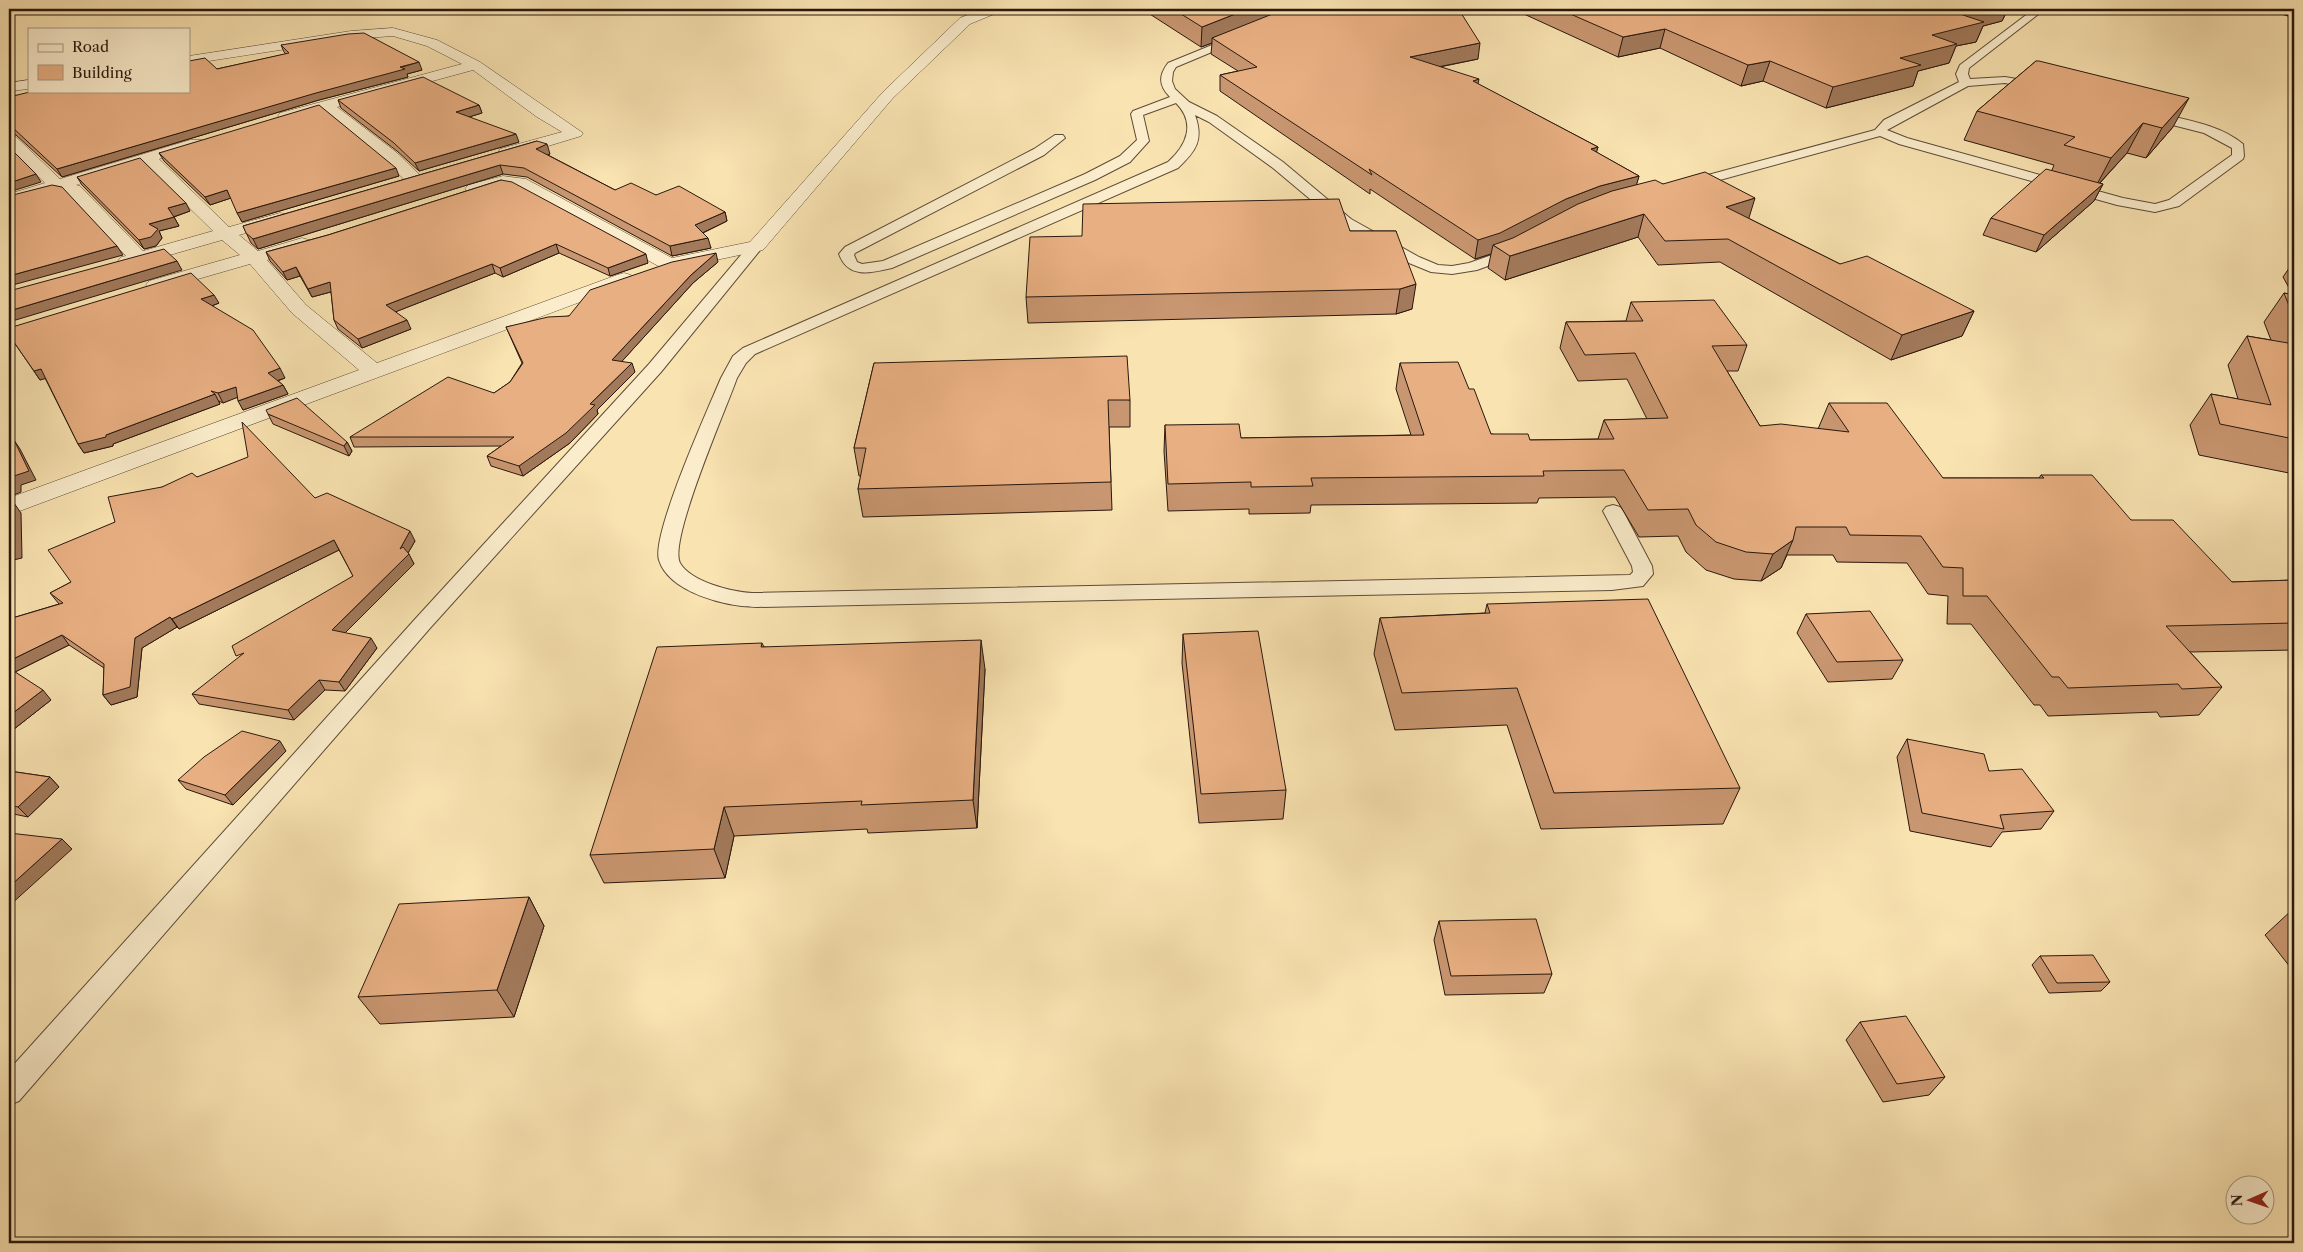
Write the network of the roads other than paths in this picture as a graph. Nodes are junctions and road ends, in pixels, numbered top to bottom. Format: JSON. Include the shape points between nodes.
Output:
{"nodes":[{"id":1,"x":994,"y":9,"type":"edge"},
{"id":2,"x":2040,"y":9,"type":"edge"},
{"id":3,"x":1251,"y":32,"type":"edge"},
{"id":4,"x":190,"y":60,"type":"edge"},
{"id":5,"x":475,"y":65,"type":"junction"},
{"id":6,"x":1965,"y":83,"type":"junction"},
{"id":7,"x":28,"y":84,"type":"edge"},
{"id":8,"x":9,"y":87,"type":"edge"},
{"id":9,"x":2052,"y":90,"type":"edge"},
{"id":10,"x":1181,"y":101,"type":"junction"},
{"id":11,"x":325,"y":105,"type":"junction"},
{"id":12,"x":2133,"y":111,"type":"edge"},
{"id":13,"x":271,"y":121,"type":"edge"},
{"id":14,"x":1881,"y":132,"type":"junction"},
{"id":15,"x":1059,"y":138,"type":"dead end"},
{"id":16,"x":9,"y":139,"type":"edge"},
{"id":17,"x":207,"y":140,"type":"edge"},
{"id":18,"x":148,"y":158,"type":"junction"},
{"id":19,"x":490,"y":158,"type":"edge"},
{"id":20,"x":433,"y":174,"type":"edge"},
{"id":21,"x":414,"y":179,"type":"junction"},
{"id":22,"x":395,"y":185,"type":"edge"},
{"id":23,"x":58,"y":186,"type":"junction"},
{"id":24,"x":1675,"y":188,"type":"edge"},
{"id":25,"x":458,"y":195,"type":"edge"},
{"id":26,"x":9,"y":200,"type":"edge"},
{"id":27,"x":301,"y":212,"type":"edge"},
{"id":28,"x":226,"y":234,"type":"junction"},
{"id":29,"x":315,"y":240,"type":"edge"},
{"id":30,"x":1528,"y":245,"type":"edge"},
{"id":31,"x":756,"y":246,"type":"junction"},
{"id":32,"x":254,"y":257,"type":"junction"},
{"id":33,"x":139,"y":258,"type":"junction"},
{"id":34,"x":669,"y":264,"type":"junction"},
{"id":35,"x":112,"y":266,"type":"edge"},
{"id":36,"x":140,"y":290,"type":"edge"},
{"id":37,"x":373,"y":371,"type":"junction"},
{"id":38,"x":9,"y":507,"type":"edge"},
{"id":39,"x":1613,"y":511,"type":"dead end"},
{"id":40,"x":9,"y":1091,"type":"edge"}],
"edges":[{"from":1,"to":31,"type":"street","via":[[965,21],[888,95]]},
{"from":2,"to":6,"type":"lane","via":[[1964,67]]},
{"from":3,"to":10,"type":"lane","via":[[1172,65],[1166,81]]},
{"from":4,"to":5,"type":"street","via":[[333,37],[393,32],[418,37]]},
{"from":5,"to":11,"type":"street"},
{"from":5,"to":19,"type":"street","via":[[575,133]]},
{"from":6,"to":9,"type":"lane","via":[[2005,80]]},
{"from":6,"to":14,"type":"lane","via":[[1888,123]]},
{"from":7,"to":8,"type":"street"},
{"from":10,"to":15,"type":"lane","via":[[1137,114],[1143,141],[1126,159],[905,259],[873,268],[852,267],[848,263],[846,254],[850,250],[1039,152]]},
{"from":10,"to":30,"type":"lane","via":[[1213,119],[1278,165],[1346,222],[1420,263],[1440,270],[1472,267]]},
{"from":10,"to":39,"type":"lane","via":[[1195,126],[1194,140],[1190,149],[1172,165],[749,351],[739,360],[729,378],[673,523],[668,546],[671,564],[688,582],[710,591],[738,599],[776,600],[1636,581],[1643,574],[1642,566]]},
{"from":11,"to":13,"type":"street"},
{"from":11,"to":21,"type":"street"},
{"from":12,"to":14,"type":"lane","via":[[2221,136],[2238,147],[2238,156],[2174,203],[2155,208],[2122,202],[1903,141]]},
{"from":14,"to":24,"type":"lane"},
{"from":16,"to":23,"type":"street"},
{"from":17,"to":18,"type":"street"},
{"from":18,"to":23,"type":"street"},
{"from":18,"to":28,"type":"street"},
{"from":20,"to":21,"type":"street"},
{"from":21,"to":22,"type":"street"},
{"from":23,"to":26,"type":"street"},
{"from":23,"to":33,"type":"street","via":[[74,190]]},
{"from":25,"to":34,"type":"street","via":[[503,181],[520,183]]},
{"from":27,"to":28,"type":"street"},
{"from":28,"to":32,"type":"street"},
{"from":28,"to":33,"type":"street"},
{"from":29,"to":32,"type":"street"},
{"from":31,"to":34,"type":"street"},
{"from":31,"to":40,"type":"lane","via":[[655,368],[424,622]]},
{"from":32,"to":36,"type":"street"},
{"from":32,"to":37,"type":"street","via":[[300,309]]},
{"from":33,"to":35,"type":"street"},
{"from":34,"to":37,"type":"street"},
{"from":37,"to":38,"type":"street"}]}
